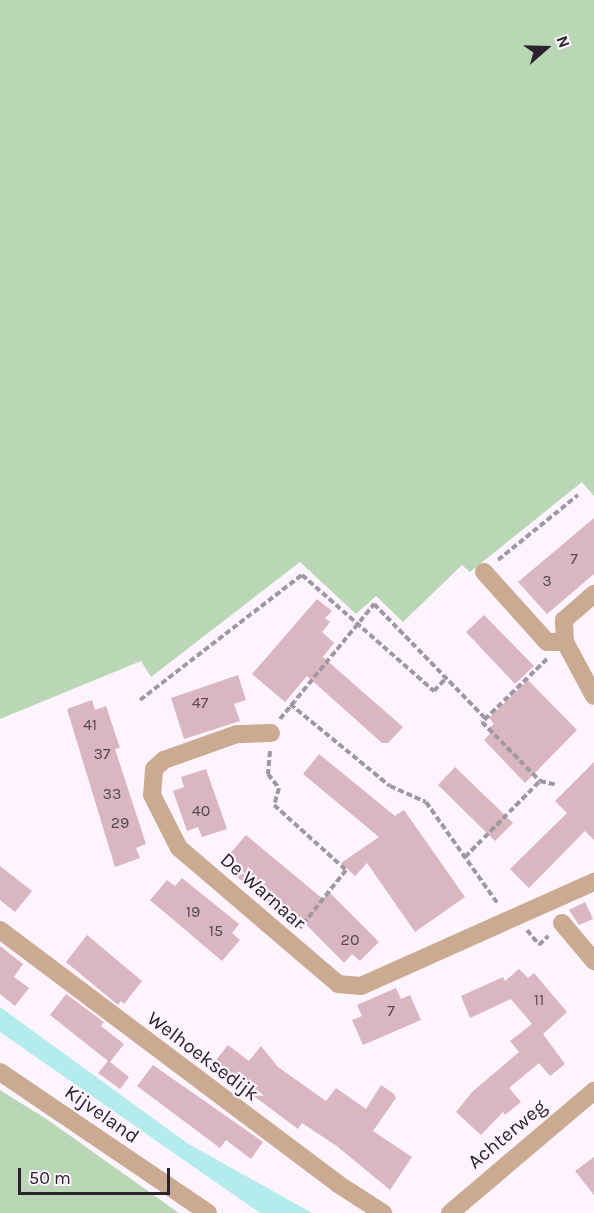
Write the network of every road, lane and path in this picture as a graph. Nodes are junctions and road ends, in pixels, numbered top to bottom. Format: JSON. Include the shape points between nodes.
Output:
{"nodes":[{"id":1,"x":578,"y":495,"type":"dead end"},
{"id":2,"x":484,"y":572,"type":"joint"},
{"id":3,"x":594,"y":594,"type":"edge"},
{"id":4,"x":359,"y":623,"type":"junction"},
{"id":5,"x":565,"y":642,"type":"junction"},
{"id":6,"x":446,"y":678,"type":"junction"},
{"id":7,"x":594,"y":696,"type":"edge"},
{"id":8,"x":140,"y":700,"type":"dead end"},
{"id":9,"x":290,"y":704,"type":"junction"},
{"id":10,"x":486,"y":719,"type":"junction"},
{"id":11,"x":271,"y":733,"type":"junction"},
{"id":12,"x":540,"y":781,"type":"junction"},
{"id":13,"x":557,"y":785,"type":"dead end"},
{"id":14,"x":465,"y":857,"type":"junction"},
{"id":15,"x":594,"y":882,"type":"edge"},
{"id":16,"x":509,"y":920,"type":"junction"},
{"id":17,"x":562,"y":923,"type":"joint"},
{"id":18,"x":0,"y":930,"type":"edge"},
{"id":19,"x":288,"y":942,"type":"junction"},
{"id":20,"x":594,"y":962,"type":"edge"},
{"id":21,"x":0,"y":1072,"type":"edge"},
{"id":22,"x":594,"y":1091,"type":"edge"},
{"id":23,"x":208,"y":1213,"type":"edge"},
{"id":24,"x":382,"y":1213,"type":"edge"},
{"id":25,"x":450,"y":1213,"type":"edge"}],
"edges":[{"from":1,"to":2,"type":"path"},
{"from":2,"to":5,"type":"street","via":[[547,642]]},
{"from":3,"to":5,"type":"street","via":[[564,620]]},
{"from":4,"to":6,"type":"path","via":[[434,691]]},
{"from":4,"to":6,"type":"path","via":[[374,604]]},
{"from":4,"to":8,"type":"path","via":[[302,575]]},
{"from":4,"to":9,"type":"path"},
{"from":5,"to":7,"type":"street"},
{"from":5,"to":10,"type":"path"},
{"from":6,"to":10,"type":"path"},
{"from":9,"to":11,"type":"path"},
{"from":9,"to":14,"type":"path","via":[[390,786],[426,802]]},
{"from":10,"to":12,"type":"path","via":[[482,722]]},
{"from":11,"to":19,"type":"path","via":[[268,774],[279,788],[274,805],[346,870]]},
{"from":11,"to":19,"type":"street","name":"De Warnaar","via":[[237,734],[164,760],[154,769],[152,795],[179,848]]},
{"from":12,"to":13,"type":"path"},
{"from":12,"to":14,"type":"path"},
{"from":14,"to":16,"type":"path"},
{"from":15,"to":16,"type":"street","name":"De Warnaar"},
{"from":16,"to":17,"type":"path","via":[[525,928],[539,945]]},
{"from":16,"to":19,"type":"street","name":"De Warnaar","via":[[361,986],[338,984]]},
{"from":17,"to":20,"type":"street"},
{"from":18,"to":24,"type":"street","name":"Welhoeksedijk"},
{"from":21,"to":23,"type":"street","name":"Kijveland"},
{"from":22,"to":25,"type":"street","name":"Achterweg"}]}
